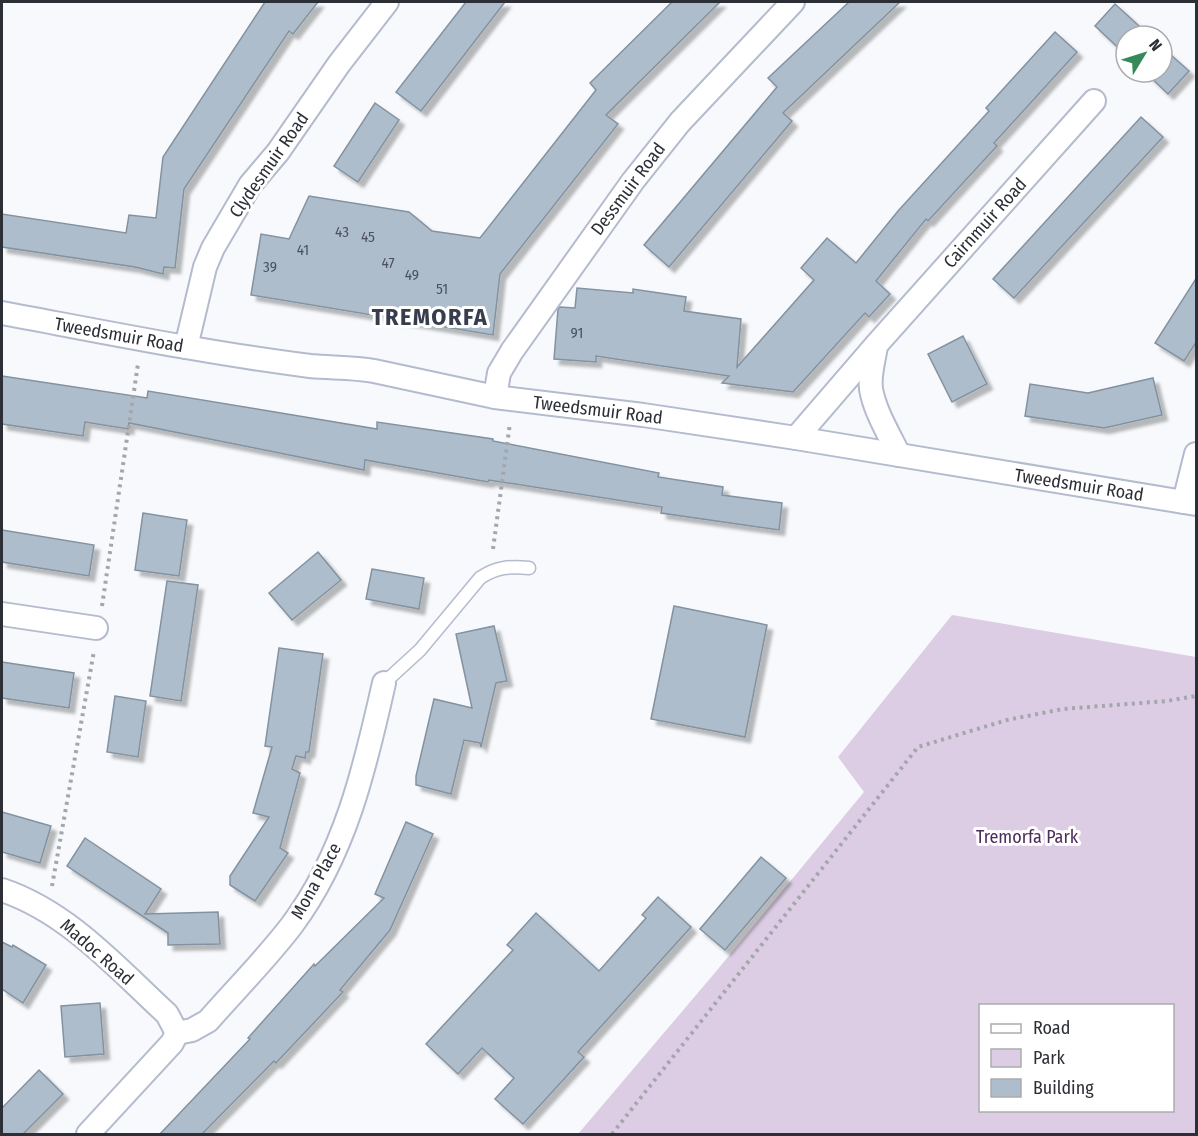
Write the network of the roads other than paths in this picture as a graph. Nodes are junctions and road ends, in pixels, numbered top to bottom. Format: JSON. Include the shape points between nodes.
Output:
{"nodes":[{"id":1,"x":387,"y":2,"type":"edge"},
{"id":2,"x":794,"y":2,"type":"edge"},
{"id":3,"x":1094,"y":101,"type":"dead end"},
{"id":4,"x":2,"y":313,"type":"edge"},
{"id":5,"x":877,"y":344,"type":"junction"},
{"id":6,"x":186,"y":347,"type":"junction"},
{"id":7,"x":504,"y":399,"type":"junction"},
{"id":8,"x":796,"y":438,"type":"junction"},
{"id":9,"x":1197,"y":454,"type":"edge"},
{"id":10,"x":899,"y":455,"type":"junction"},
{"id":11,"x":1190,"y":503,"type":"edge"},
{"id":12,"x":529,"y":568,"type":"dead end"},
{"id":13,"x":2,"y":614,"type":"edge"},
{"id":14,"x":96,"y":628,"type":"road end"},
{"id":15,"x":384,"y":683,"type":"joint"},
{"id":16,"x":2,"y":890,"type":"edge"},
{"id":17,"x":177,"y":1033,"type":"junction"},
{"id":18,"x":88,"y":1134,"type":"edge"}],
"edges":[{"from":1,"to":6,"type":"street","name":"Clydesmuir Road","via":[[250,185],[213,248]]},
{"from":2,"to":7,"type":"street","name":"Dessmuir Road","via":[[680,122],[633,181],[512,351],[499,373]]},
{"from":3,"to":5,"type":"street","name":"Cairnmuir Road"},
{"from":4,"to":6,"type":"street","name":"Tweedsmuir Road"},
{"from":5,"to":8,"type":"street","name":"Cairnmuir Road"},
{"from":5,"to":10,"type":"street","via":[[871,388]]},
{"from":6,"to":7,"type":"street","name":"Tweedsmuir Road","via":[[312,366],[365,369]]},
{"from":7,"to":8,"type":"street","name":"Tweedsmuir Road"},
{"from":8,"to":10,"type":"street","name":"Tweedsmuir Road"},
{"from":9,"to":11,"type":"street"},
{"from":10,"to":11,"type":"street","name":"Tweedsmuir Road"},
{"from":12,"to":15,"type":"lane","via":[[490,571],[472,586],[420,650]]},
{"from":13,"to":14,"type":"street"},
{"from":15,"to":17,"type":"street","name":"Mona Place","via":[[352,810],[314,891],[293,924],[208,1020],[192,1030]]},
{"from":16,"to":17,"type":"street","name":"Madoc Road","via":[[70,926],[168,1014]]},
{"from":17,"to":18,"type":"street","via":[[172,1044]]}]}
